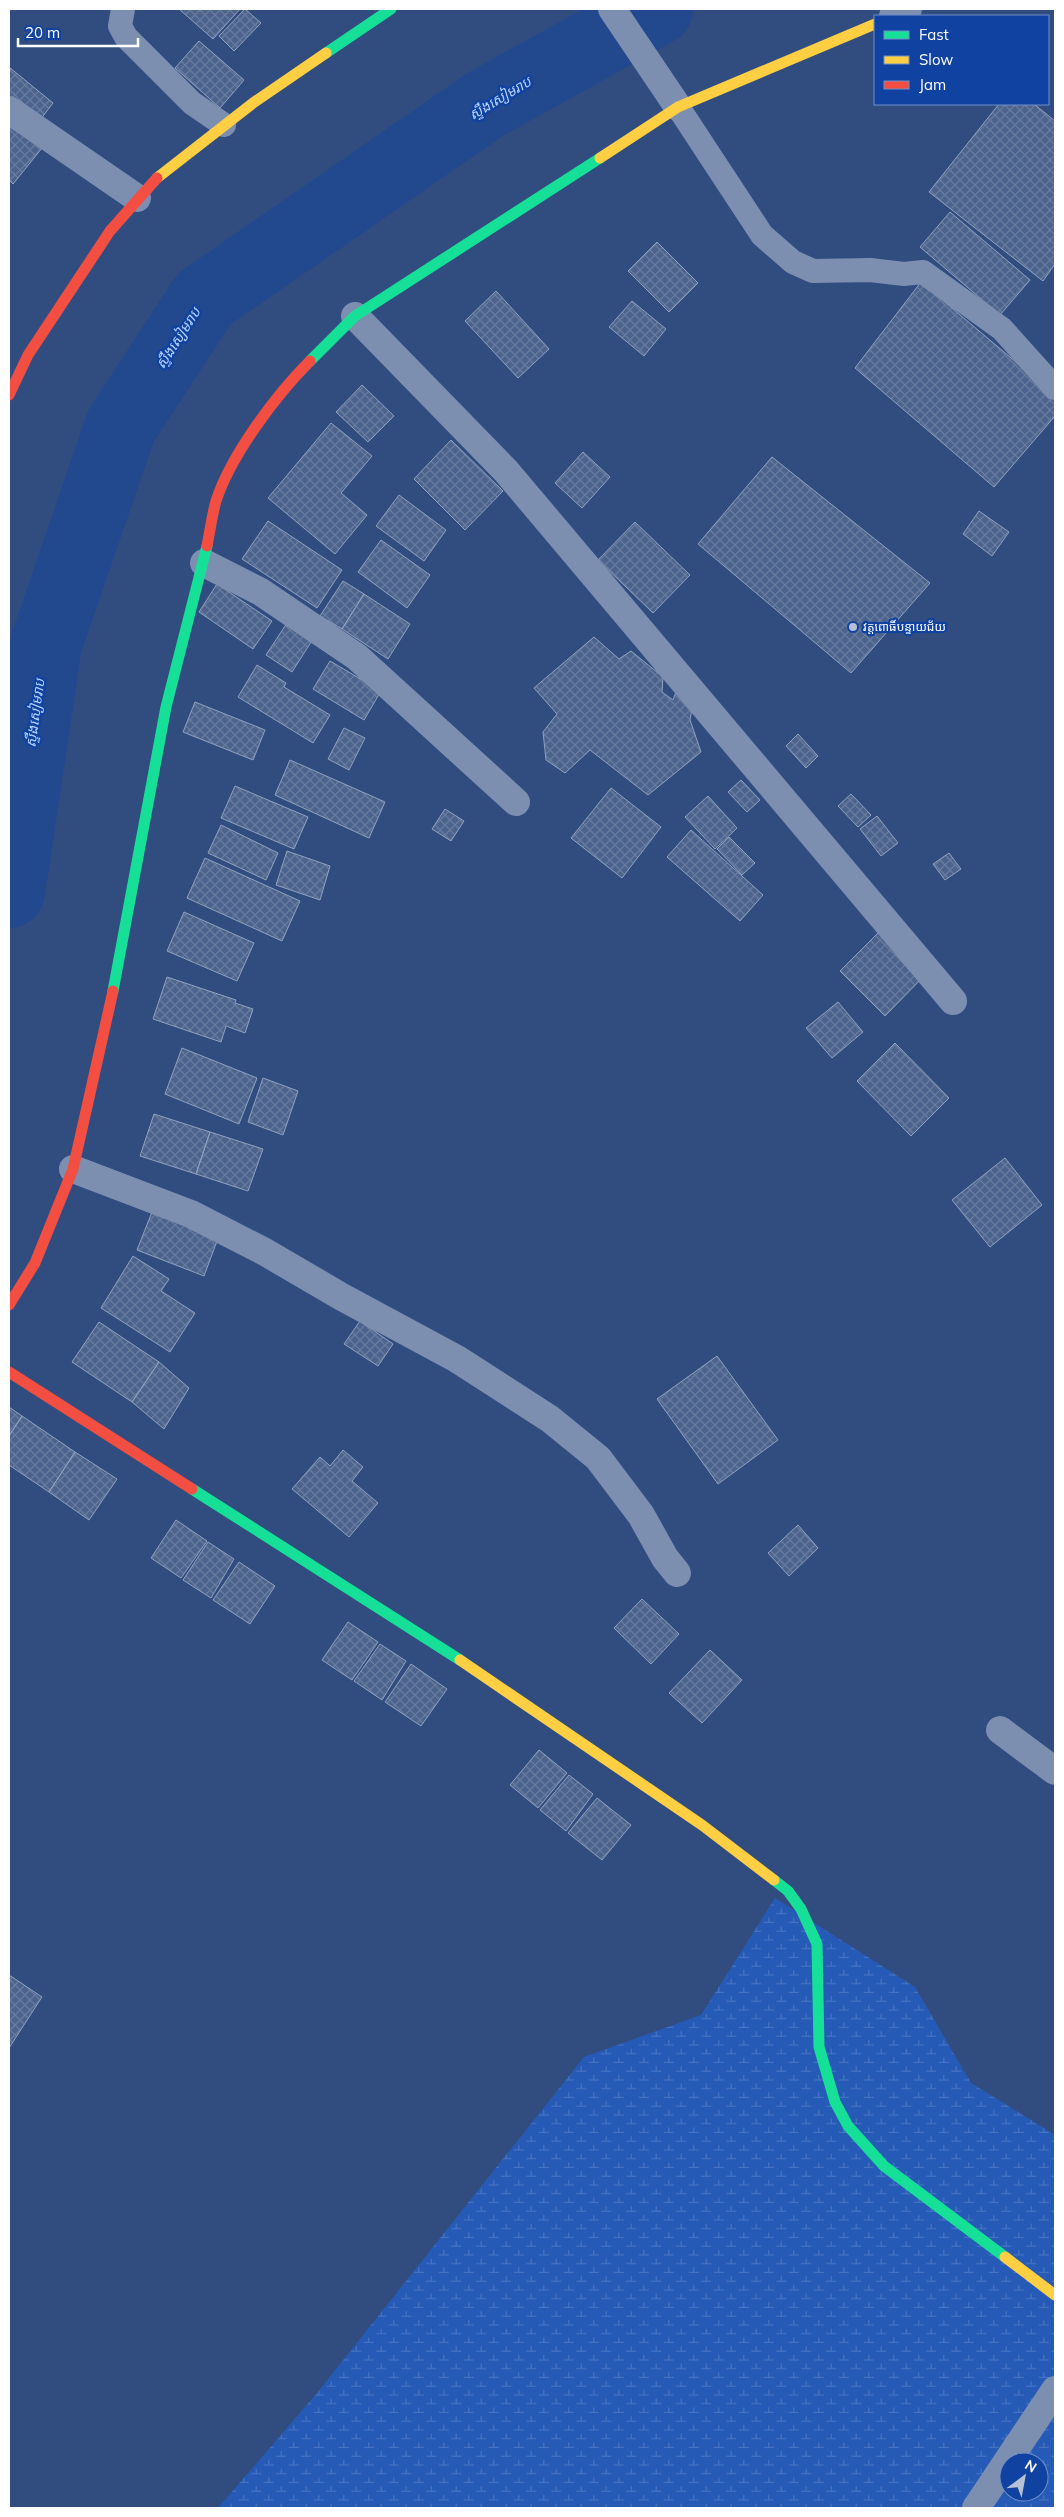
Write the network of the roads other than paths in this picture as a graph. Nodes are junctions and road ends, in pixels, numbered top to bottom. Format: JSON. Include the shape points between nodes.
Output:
{"nodes":[{"id":1,"x":124,"y":9,"type":"edge"},
{"id":2,"x":391,"y":9,"type":"edge"},
{"id":3,"x":612,"y":9,"type":"edge"},
{"id":4,"x":908,"y":9,"type":"edge"},
{"id":5,"x":895,"y":15,"type":"edge"},
{"id":6,"x":874,"y":24,"type":"edge"},
{"id":7,"x":678,"y":107,"type":"junction"},
{"id":8,"x":9,"y":110,"type":"edge"},
{"id":9,"x":224,"y":125,"type":"junction"},
{"id":10,"x":137,"y":198,"type":"junction"},
{"id":11,"x":355,"y":316,"type":"junction"},
{"id":12,"x":1055,"y":388,"type":"edge"},
{"id":13,"x":9,"y":395,"type":"edge"},
{"id":14,"x":204,"y":563,"type":"junction"},
{"id":15,"x":516,"y":802,"type":"dead end"},
{"id":16,"x":953,"y":1001,"type":"dead end"},
{"id":17,"x":73,"y":1169,"type":"junction"},
{"id":18,"x":9,"y":1305,"type":"edge"},
{"id":19,"x":9,"y":1372,"type":"edge"},
{"id":20,"x":677,"y":1573,"type":"dead end"},
{"id":21,"x":1000,"y":1730,"type":"dead end"},
{"id":22,"x":1055,"y":1771,"type":"edge"},
{"id":23,"x":1055,"y":2295,"type":"edge"},
{"id":24,"x":1055,"y":2390,"type":"edge"},
{"id":25,"x":976,"y":2508,"type":"edge"}],
"edges":[{"from":1,"to":9,"type":"lane","via":[[120,26],[126,37],[192,103]]},
{"from":2,"to":9,"type":"street"},
{"from":3,"to":7,"type":"street"},
{"from":4,"to":5,"type":"street"},
{"from":6,"to":7,"type":"street"},
{"from":7,"to":11,"type":"street"},
{"from":7,"to":12,"type":"lane","via":[[762,235],[793,262],[813,270],[923,272],[1002,329]]},
{"from":8,"to":10,"type":"street"},
{"from":9,"to":10,"type":"street","via":[[160,175]]},
{"from":10,"to":13,"type":"street","via":[[110,231],[28,355]]},
{"from":11,"to":14,"type":"street","via":[[300,371],[229,469],[216,502]]},
{"from":11,"to":16,"type":"street","via":[[506,471]]},
{"from":14,"to":15,"type":"street","via":[[260,592],[357,656]]},
{"from":14,"to":17,"type":"street","via":[[166,707],[112,998]]},
{"from":17,"to":18,"type":"street","via":[[35,1263]]},
{"from":17,"to":20,"type":"street","via":[[192,1214],[265,1252],[457,1359],[550,1418],[598,1458]]},
{"from":19,"to":23,"type":"street","via":[[448,1652],[702,1825],[788,1891],[817,1944],[819,2047],[835,2102],[848,2126],[884,2166]]},
{"from":21,"to":22,"type":"street"},
{"from":24,"to":25,"type":"street"}]}
